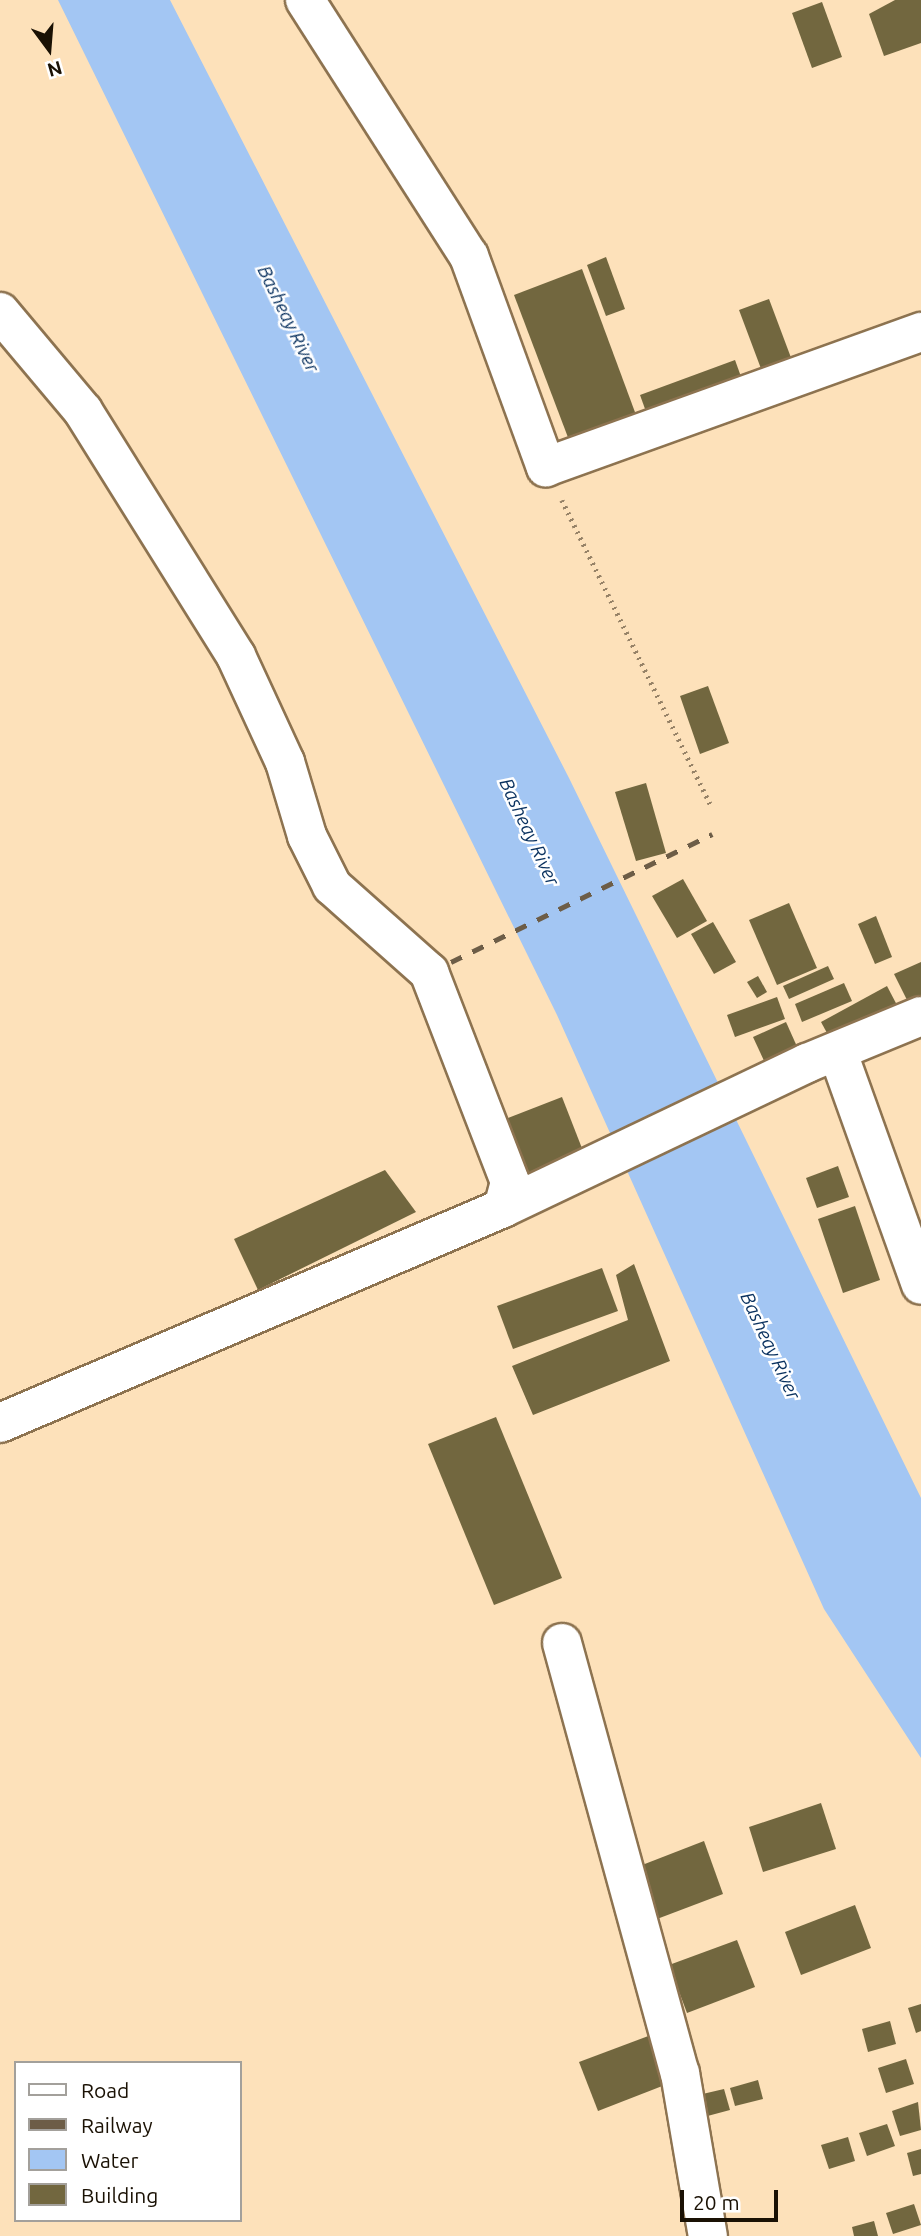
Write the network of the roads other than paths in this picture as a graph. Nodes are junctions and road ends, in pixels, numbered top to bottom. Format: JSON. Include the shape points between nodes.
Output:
{"nodes":[{"id":1,"x":305,"y":0,"type":"edge"},
{"id":2,"x":0,"y":312,"type":"edge"},
{"id":3,"x":921,"y":332,"type":"edge"},
{"id":4,"x":921,"y":1016,"type":"edge"},
{"id":5,"x":822,"y":1058,"type":"junction"},
{"id":6,"x":514,"y":1202,"type":"junction"},
{"id":7,"x":921,"y":1285,"type":"edge"},
{"id":8,"x":0,"y":1423,"type":"edge"},
{"id":9,"x":562,"y":1643,"type":"dead end"},
{"id":10,"x":708,"y":2236,"type":"edge"}],
"edges":[{"from":1,"to":3,"type":"street","via":[[469,256],[546,467]]},
{"from":2,"to":6,"type":"street","via":[[83,411],[236,656],[285,762],[307,836],[332,886],[429,972]]},
{"from":4,"to":5,"type":"street"},
{"from":5,"to":6,"type":"street"},
{"from":5,"to":7,"type":"street"},
{"from":6,"to":8,"type":"street"},
{"from":9,"to":10,"type":"street","via":[[680,2073]]}]}
